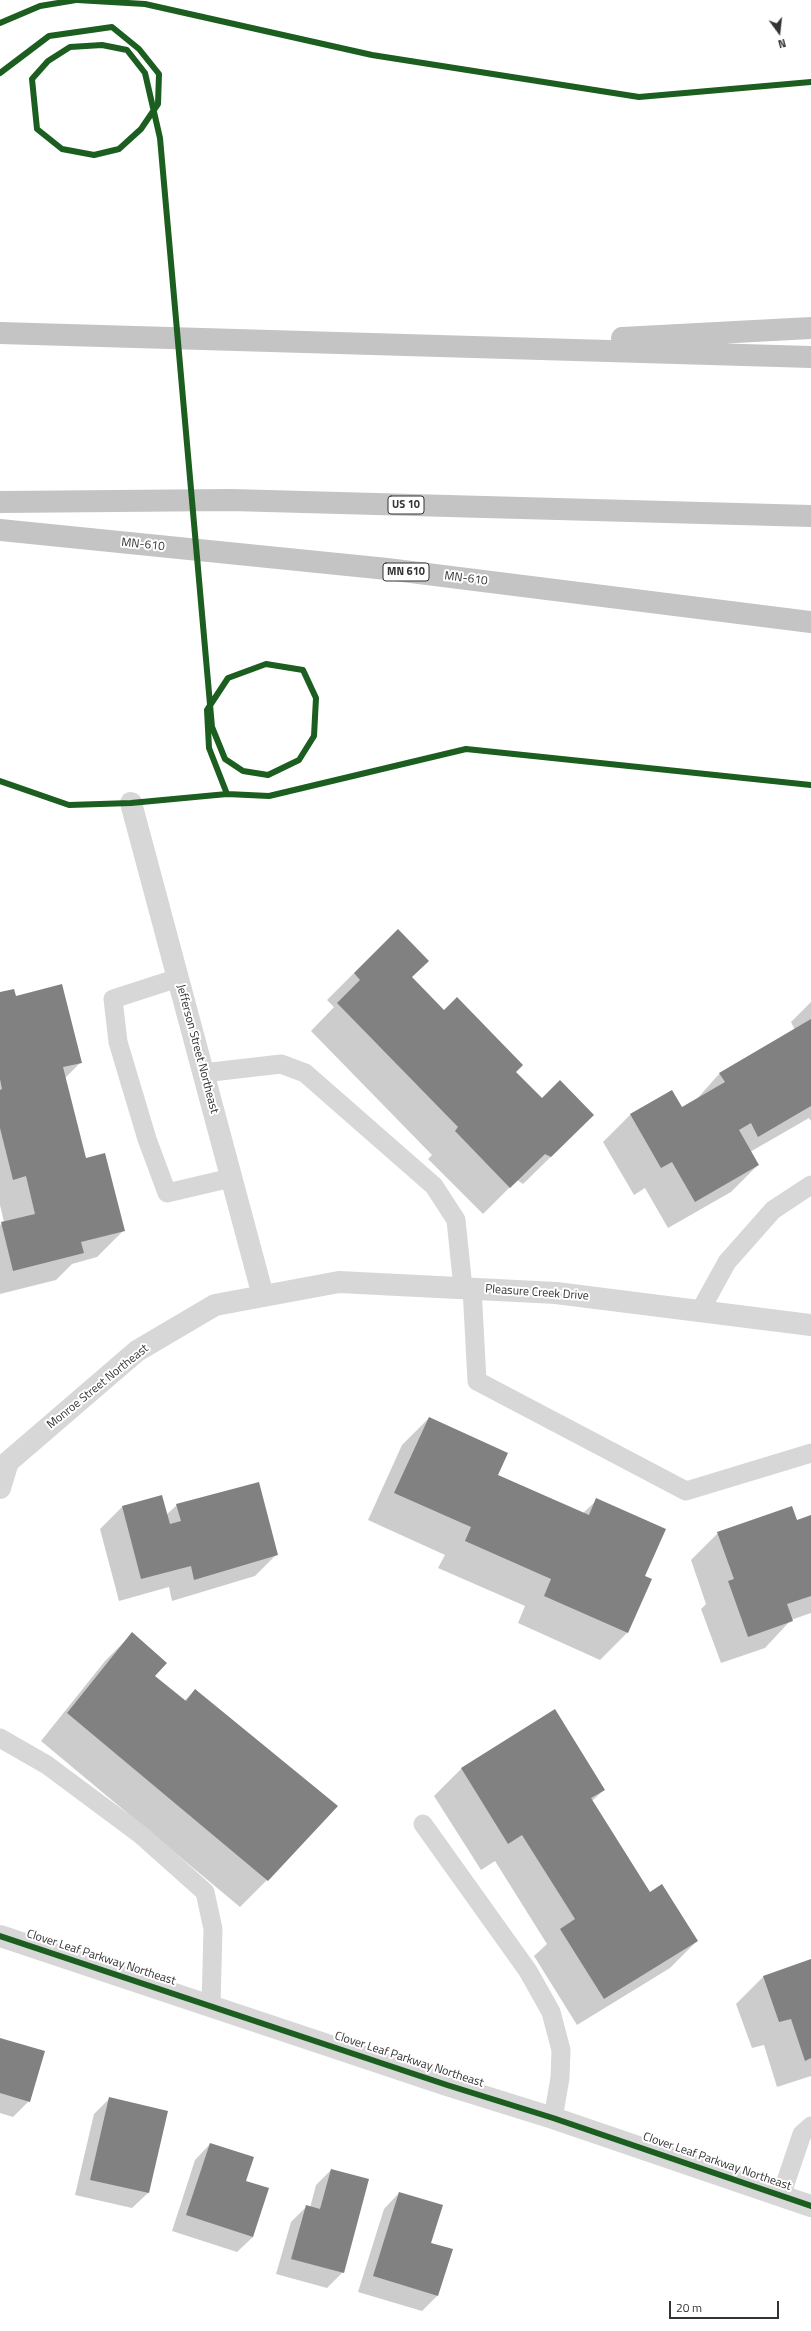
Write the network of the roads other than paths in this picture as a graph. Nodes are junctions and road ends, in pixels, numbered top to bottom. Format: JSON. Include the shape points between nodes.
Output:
{"nodes":[{"id":1,"x":811,"y":328,"type":"edge"},
{"id":2,"x":0,"y":333,"type":"edge"},
{"id":3,"x":470,"y":346,"type":"junction"},
{"id":4,"x":811,"y":357,"type":"edge"},
{"id":5,"x":0,"y":502,"type":"edge"},
{"id":6,"x":811,"y":516,"type":"edge"},
{"id":7,"x":0,"y":530,"type":"edge"},
{"id":8,"x":811,"y":622,"type":"edge"},
{"id":9,"x":131,"y":803,"type":"dead end"},
{"id":10,"x":178,"y":978,"type":"junction"},
{"id":11,"x":203,"y":1073,"type":"junction"},
{"id":12,"x":231,"y":1178,"type":"junction"},
{"id":13,"x":811,"y":1185,"type":"edge"},
{"id":14,"x":467,"y":1288,"type":"junction"},
{"id":15,"x":263,"y":1296,"type":"junction"},
{"id":16,"x":700,"y":1310,"type":"junction"},
{"id":17,"x":811,"y":1325,"type":"edge"},
{"id":18,"x":811,"y":1453,"type":"edge"},
{"id":19,"x":4,"y":1460,"type":"edge"},
{"id":20,"x":0,"y":1488,"type":"edge"},
{"id":21,"x":0,"y":1738,"type":"edge"},
{"id":22,"x":423,"y":1824,"type":"dead end"},
{"id":23,"x":0,"y":1936,"type":"edge"},
{"id":24,"x":211,"y":2006,"type":"junction"},
{"id":25,"x":553,"y":2118,"type":"junction"},
{"id":26,"x":811,"y":2126,"type":"edge"},
{"id":27,"x":781,"y":2196,"type":"junction"},
{"id":28,"x":811,"y":2206,"type":"edge"}],
"edges":[{"from":1,"to":3,"type":"highway"},
{"from":2,"to":3,"type":"highway"},
{"from":3,"to":4,"type":"highway"},
{"from":5,"to":6,"type":"highway","number":"US 10","via":[[231,500]]},
{"from":7,"to":8,"type":"highway","name":"MN-610","number":"MN 610","via":[[387,569]]},
{"from":9,"to":10,"type":"street","name":"Jefferson Street Northeast"},
{"from":10,"to":11,"type":"street","name":"Jefferson Street Northeast"},
{"from":10,"to":12,"type":"lane","via":[[113,999],[118,1042],[147,1139],[167,1193]]},
{"from":11,"to":12,"type":"street","name":"Jefferson Street Northeast"},
{"from":11,"to":14,"type":"lane","via":[[281,1064],[305,1073],[434,1186],[456,1220]]},
{"from":12,"to":15,"type":"street","name":"Jefferson Street Northeast"},
{"from":13,"to":16,"type":"lane","via":[[773,1210],[727,1262]]},
{"from":14,"to":15,"type":"street","name":"Pleasure Creek Drive","via":[[339,1282]]},
{"from":14,"to":16,"type":"street","name":"Pleasure Creek Drive","via":[[556,1293]]},
{"from":14,"to":18,"type":"lane","via":[[478,1381],[686,1491]]},
{"from":15,"to":19,"type":"street","name":"Monroe Street Northeast","via":[[215,1305],[137,1351]]},
{"from":16,"to":17,"type":"street","name":"Pleasure Creek Drive"},
{"from":19,"to":20,"type":"street","name":"Monroe Street Northeast"},
{"from":21,"to":24,"type":"lane","via":[[48,1765],[141,1835],[206,1892],[213,1930]]},
{"from":22,"to":25,"type":"lane","via":[[528,1971],[550,2012],[561,2050],[560,2078]]},
{"from":23,"to":24,"type":"street","name":"Clover Leaf Parkway Northeast"},
{"from":24,"to":25,"type":"street","name":"Clover Leaf Parkway Northeast"},
{"from":25,"to":27,"type":"street","name":"Clover Leaf Parkway Northeast"},
{"from":26,"to":27,"type":"lane","via":[[802,2134]]},
{"from":27,"to":28,"type":"street","name":"Clover Leaf Parkway Northeast"}]}
